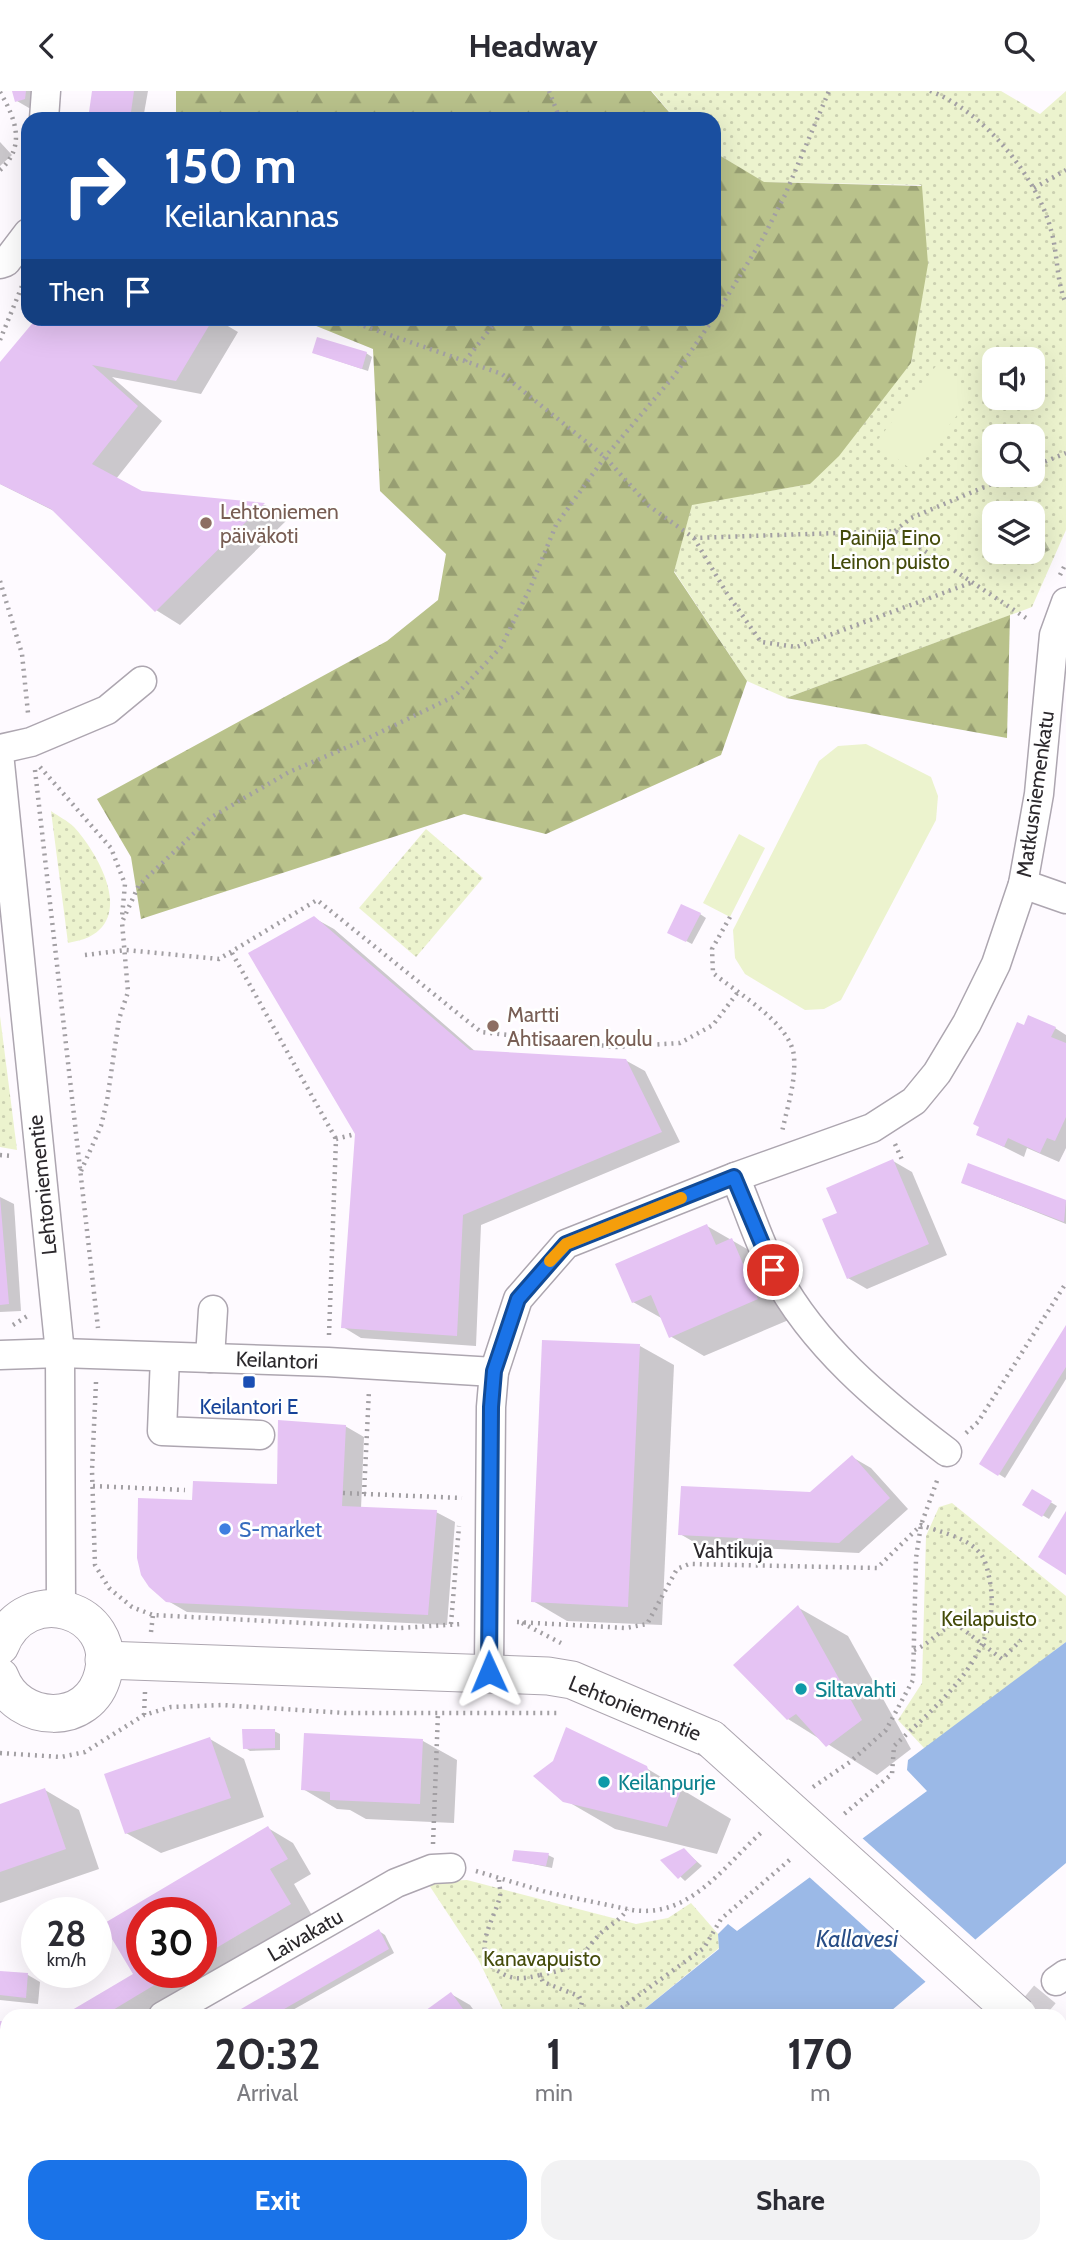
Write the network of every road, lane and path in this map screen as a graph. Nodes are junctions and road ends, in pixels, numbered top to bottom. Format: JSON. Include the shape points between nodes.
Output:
{"nodes":[{"id":1,"x":46,"y":91,"type":"edge"},
{"id":2,"x":549,"y":91,"type":"edge"},
{"id":3,"x":829,"y":91,"type":"edge"},
{"id":4,"x":930,"y":91,"type":"edge"},
{"id":5,"x":0,"y":92,"type":"edge"},
{"id":6,"x":44,"y":112,"type":"edge"},
{"id":7,"x":557,"y":112,"type":"edge"},
{"id":8,"x":0,"y":170,"type":"edge"},
{"id":9,"x":1066,"y":170,"type":"edge"},
{"id":10,"x":1034,"y":188,"type":"junction"},
{"id":11,"x":21,"y":242,"type":"edge"},
{"id":12,"x":0,"y":264,"type":"edge"},
{"id":13,"x":21,"y":293,"type":"edge"},
{"id":14,"x":1066,"y":304,"type":"edge"},
{"id":15,"x":721,"y":306,"type":"edge"},
{"id":16,"x":364,"y":326,"type":"edge"},
{"id":17,"x":492,"y":326,"type":"edge"},
{"id":18,"x":708,"y":326,"type":"edge"},
{"id":19,"x":0,"y":340,"type":"edge"},
{"id":20,"x":465,"y":361,"type":"junction"},
{"id":21,"x":1066,"y":453,"type":"edge"},
{"id":22,"x":605,"y":457,"type":"junction"},
{"id":23,"x":1045,"y":462,"type":"edge"},
{"id":24,"x":984,"y":487,"type":"edge"},
{"id":25,"x":895,"y":531,"type":"junction"},
{"id":26,"x":694,"y":538,"type":"junction"},
{"id":27,"x":1066,"y":563,"type":"edge"},
{"id":28,"x":0,"y":581,"type":"edge"},
{"id":29,"x":973,"y":582,"type":"junction"},
{"id":30,"x":1060,"y":595,"type":"edge"},
{"id":31,"x":1054,"y":635,"type":"junction"},
{"id":32,"x":142,"y":681,"type":"dead end"},
{"id":33,"x":31,"y":742,"type":"junction"},
{"id":34,"x":0,"y":749,"type":"edge"},
{"id":35,"x":0,"y":763,"type":"edge"},
{"id":36,"x":1023,"y":884,"type":"junction"},
{"id":37,"x":1066,"y":899,"type":"edge"},
{"id":38,"x":730,"y":917,"type":"dead end"},
{"id":39,"x":122,"y":922,"type":"junction"},
{"id":40,"x":126,"y":950,"type":"junction"},
{"id":41,"x":232,"y":953,"type":"junction"},
{"id":42,"x":85,"y":955,"type":"dead end"},
{"id":43,"x":738,"y":992,"type":"junction"},
{"id":44,"x":794,"y":1131,"type":"dead end"},
{"id":45,"x":355,"y":1135,"type":"dead end"},
{"id":46,"x":336,"y":1139,"type":"junction"},
{"id":47,"x":80,"y":1174,"type":"junction"},
{"id":48,"x":734,"y":1177,"type":"junction"},
{"id":49,"x":1066,"y":1283,"type":"edge"},
{"id":50,"x":212,"y":1310,"type":"dead end"},
{"id":51,"x":329,"y":1343,"type":"dead end"},
{"id":52,"x":60,"y":1353,"type":"junction"},
{"id":53,"x":0,"y":1355,"type":"edge"},
{"id":54,"x":99,"y":1356,"type":"junction"},
{"id":55,"x":165,"y":1357,"type":"junction"},
{"id":56,"x":210,"y":1358,"type":"junction"},
{"id":57,"x":494,"y":1371,"type":"junction"},
{"id":58,"x":369,"y":1388,"type":"dead end"},
{"id":59,"x":260,"y":1435,"type":"dead end"},
{"id":60,"x":947,"y":1452,"type":"junction"},
{"id":61,"x":463,"y":1484,"type":"dead end"},
{"id":62,"x":93,"y":1486,"type":"junction"},
{"id":63,"x":186,"y":1490,"type":"dead end"},
{"id":64,"x":343,"y":1493,"type":"dead end"},
{"id":65,"x":365,"y":1494,"type":"junction"},
{"id":66,"x":462,"y":1498,"type":"junction"},
{"id":67,"x":461,"y":1510,"type":"dead end"},
{"id":68,"x":460,"y":1523,"type":"dead end"},
{"id":69,"x":921,"y":1525,"type":"junction"},
{"id":70,"x":61,"y":1608,"type":"junction"},
{"id":71,"x":519,"y":1622,"type":"dead end"},
{"id":72,"x":1021,"y":1640,"type":"dead end"},
{"id":73,"x":0,"y":1646,"type":"edge"},
{"id":74,"x":982,"y":1646,"type":"junction"},
{"id":75,"x":914,"y":1650,"type":"junction"},
{"id":76,"x":104,"y":1660,"type":"junction"},
{"id":77,"x":489,"y":1672,"type":"junction"},
{"id":78,"x":0,"y":1678,"type":"edge"},
{"id":79,"x":438,"y":1713,"type":"junction"},
{"id":80,"x":562,"y":1713,"type":"dead end"},
{"id":81,"x":0,"y":1753,"type":"edge"},
{"id":82,"x":805,"y":1794,"type":"dead end"},
{"id":83,"x":840,"y":1818,"type":"dead end"},
{"id":84,"x":766,"y":1828,"type":"dead end"},
{"id":85,"x":433,"y":1846,"type":"dead end"},
{"id":86,"x":798,"y":1853,"type":"dead end"},
{"id":87,"x":451,"y":1868,"type":"dead end"},
{"id":88,"x":627,"y":1909,"type":"junction"},
{"id":89,"x":540,"y":1975,"type":"junction"},
{"id":90,"x":175,"y":2009,"type":"edge"},
{"id":91,"x":580,"y":2009,"type":"edge"},
{"id":92,"x":620,"y":2009,"type":"edge"},
{"id":93,"x":1010,"y":2009,"type":"edge"}],
"edges":[{"from":1,"to":6,"type":"street"},
{"from":2,"to":7,"type":"path"},
{"from":3,"to":15,"type":"path","via":[[768,227]]},
{"from":4,"to":10,"type":"path","via":[[965,110],[1014,158]]},
{"from":5,"to":8,"type":"path","via":[[17,134],[16,150]]},
{"from":9,"to":10,"type":"path"},
{"from":10,"to":14,"type":"path","via":[[1051,230]]},
{"from":11,"to":12,"type":"street"},
{"from":13,"to":19,"type":"path"},
{"from":16,"to":20,"type":"path"},
{"from":17,"to":20,"type":"path"},
{"from":18,"to":22,"type":"path","via":[[674,376]]},
{"from":20,"to":22,"type":"path","via":[[502,374]]},
{"from":21,"to":23,"type":"path"},
{"from":22,"to":26,"type":"path","via":[[649,506]]},
{"from":22,"to":39,"type":"path","via":[[556,525],[501,647],[455,696],[289,772],[210,818],[139,885]]},
{"from":24,"to":25,"type":"path","via":[[911,518]]},
{"from":25,"to":26,"type":"path"},
{"from":25,"to":29,"type":"path"},
{"from":26,"to":29,"type":"path","via":[[761,642],[797,647]]},
{"from":27,"to":30,"type":"path"},
{"from":28,"to":33,"type":"path","via":[[22,654]]},
{"from":29,"to":31,"type":"path"},
{"from":30,"to":31,"type":"street","name":"Matkusniemenkatu"},
{"from":31,"to":36,"type":"street","name":"Matkusniemenkatu","via":[[1038,794]]},
{"from":32,"to":33,"type":"street","via":[[107,710]]},
{"from":33,"to":34,"type":"street"},
{"from":35,"to":52,"type":"street","name":"Lehtoniementie"},
{"from":36,"to":37,"type":"street"},
{"from":36,"to":48,"type":"street","name":"Matkusniemenkatu","via":[[996,964],[967,1023],[914,1101],[872,1128]]},
{"from":38,"to":43,"type":"path","via":[[712,949],[713,973]]},
{"from":39,"to":40,"type":"path"},
{"from":39,"to":47,"type":"path","via":[[125,884],[111,848],[34,760]]},
{"from":40,"to":41,"type":"path","via":[[219,959]]},
{"from":40,"to":42,"type":"path"},
{"from":40,"to":47,"type":"path","via":[[128,992],[119,1019],[107,1101]]},
{"from":41,"to":43,"type":"path","via":[[317,900],[481,1032],[615,1047],[680,1043],[713,1025]]},
{"from":41,"to":46,"type":"path"},
{"from":43,"to":44,"type":"path","via":[[784,1030],[794,1054],[781,1136]]},
{"from":45,"to":46,"type":"path"},
{"from":46,"to":51,"type":"path"},
{"from":47,"to":54,"type":"path"},
{"from":48,"to":57,"type":"street","name":"Matkusniemenkatu","via":[[566,1244],[518,1299]]},
{"from":48,"to":60,"type":"street","via":[[773,1270],[806,1323],[889,1408]]},
{"from":49,"to":60,"type":"path","via":[[978,1422]]},
{"from":50,"to":56,"type":"street"},
{"from":52,"to":53,"type":"street","name":"Keilantori"},
{"from":52,"to":54,"type":"street","name":"Keilantori"},
{"from":52,"to":70,"type":"street","name":"Lehtoniementie"},
{"from":54,"to":55,"type":"street","name":"Keilantori"},
{"from":54,"to":62,"type":"path"},
{"from":55,"to":56,"type":"street","name":"Keilantori"},
{"from":55,"to":59,"type":"street","via":[[162,1431]]},
{"from":56,"to":57,"type":"street","name":"Keilantori"},
{"from":57,"to":77,"type":"street","name":"Matkusniemenkatu"},
{"from":58,"to":65,"type":"path"},
{"from":60,"to":69,"type":"path"},
{"from":61,"to":66,"type":"path"},
{"from":62,"to":63,"type":"path"},
{"from":62,"to":68,"type":"path","via":[[95,1565],[109,1588],[132,1607],[153,1615],[400,1628],[451,1624]]},
{"from":64,"to":65,"type":"path"},
{"from":65,"to":66,"type":"path"},
{"from":66,"to":67,"type":"path"},
{"from":69,"to":71,"type":"path","name":"Vahtikuja","via":[[877,1568],[689,1564],[677,1569],[647,1624],[626,1628]]},
{"from":69,"to":74,"type":"path","via":[[981,1552],[992,1594]]},
{"from":69,"to":75,"type":"path"},
{"from":70,"to":73,"type":"main road","via":[[29,1612],[10,1627]]},
{"from":70,"to":76,"type":"main road","via":[[96,1632]]},
{"from":72,"to":74,"type":"path","via":[[1002,1659]]},
{"from":74,"to":75,"type":"path","via":[[956,1624]]},
{"from":74,"to":83,"type":"path","via":[[973,1664],[940,1702],[894,1746],[892,1774]]},
{"from":75,"to":82,"type":"path","via":[[913,1680],[886,1730]]},
{"from":76,"to":77,"type":"main road","name":"Lehtoniementie"},
{"from":76,"to":78,"type":"main road","via":[[97,1689],[75,1709],[61,1714],[38,1713],[18,1703]]},
{"from":77,"to":93,"type":"main road","name":"Lehtoniementie","bridge":true,"via":[[572,1680],[711,1739]]},
{"from":79,"to":80,"type":"path"},
{"from":79,"to":81,"type":"path","via":[[171,1707],[144,1715],[85,1752],[61,1757]]},
{"from":79,"to":85,"type":"path"},
{"from":84,"to":88,"type":"path","via":[[706,1886],[670,1910]]},
{"from":86,"to":92,"type":"path","via":[[721,1919],[704,1948]]},
{"from":87,"to":90,"type":"street","name":"Laivakatu","via":[[432,1869],[396,1883]]},
{"from":88,"to":89,"type":"path","via":[[579,1963]]},
{"from":88,"to":89,"type":"path","via":[[499,1880],[501,1895],[484,1943],[487,1957],[494,1969],[506,1976],[520,1980]]},
{"from":89,"to":91,"type":"path","via":[[543,1982],[579,1996]]}]}
